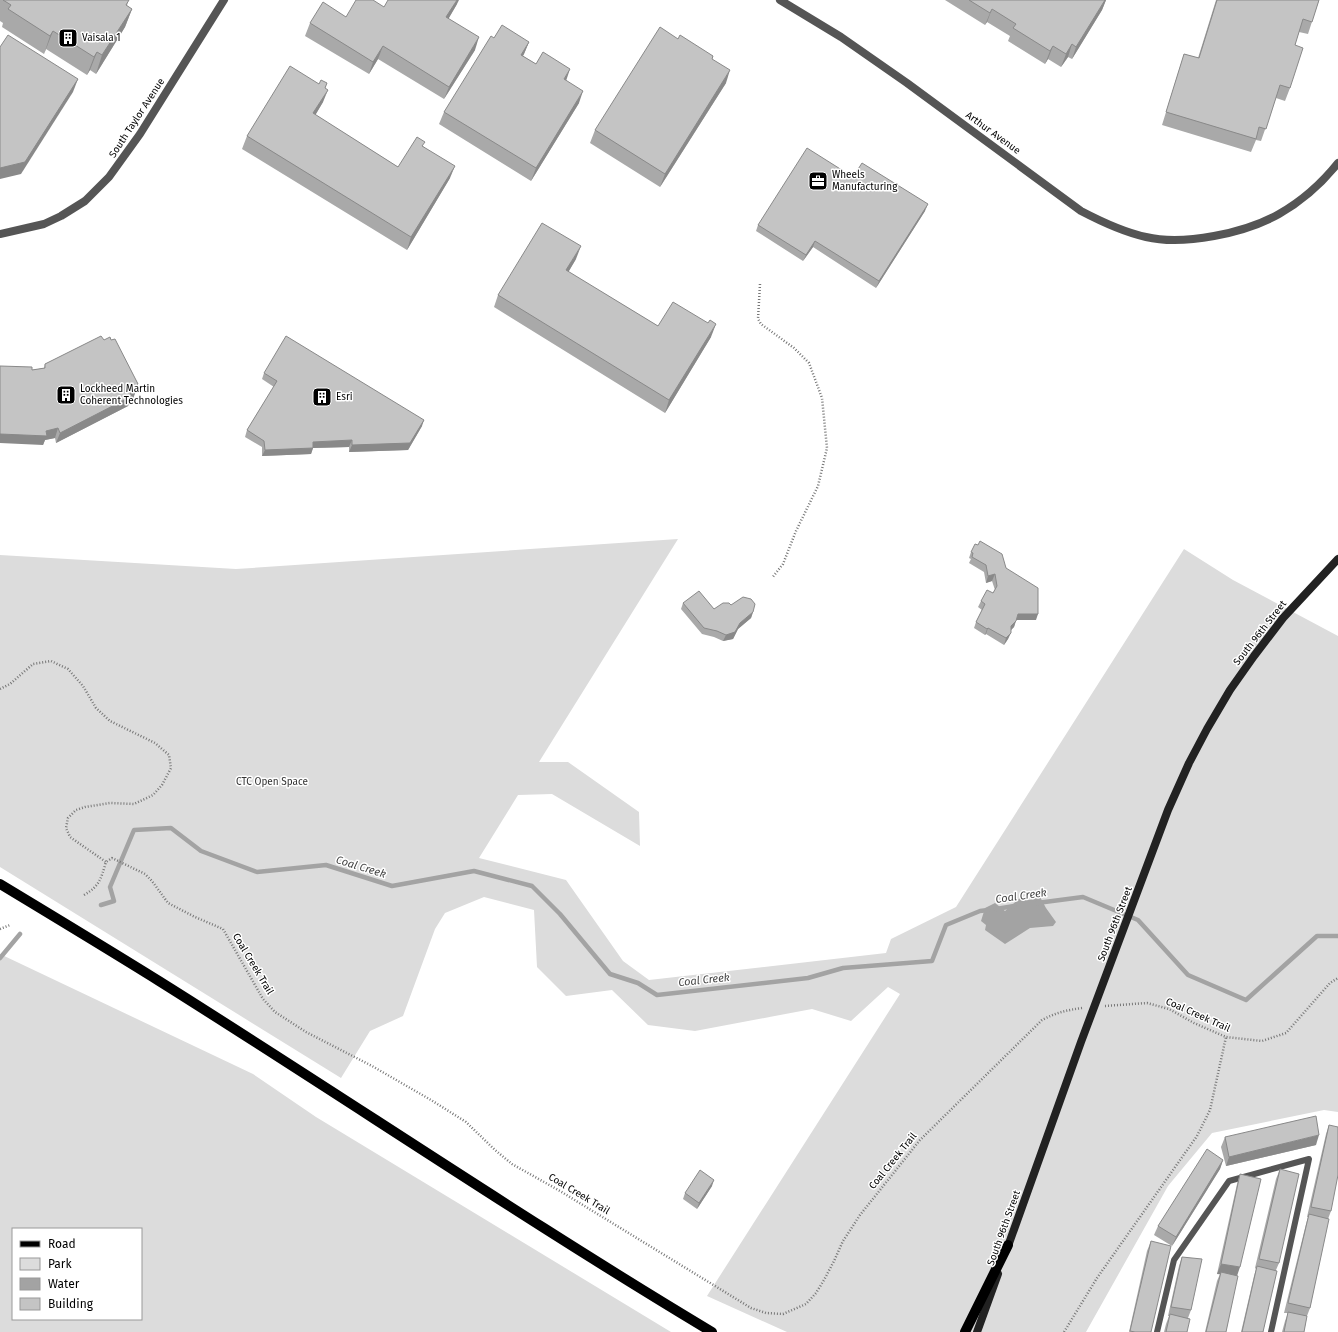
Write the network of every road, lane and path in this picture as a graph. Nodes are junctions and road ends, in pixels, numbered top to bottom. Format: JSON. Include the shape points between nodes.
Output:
{"nodes":[{"id":1,"x":224,"y":0,"type":"edge"},
{"id":2,"x":780,"y":0,"type":"edge"},
{"id":3,"x":1338,"y":163,"type":"edge"},
{"id":4,"x":0,"y":234,"type":"edge"},
{"id":5,"x":760,"y":284,"type":"dead end"},
{"id":6,"x":1338,"y":559,"type":"edge"},
{"id":7,"x":772,"y":578,"type":"dead end"},
{"id":8,"x":0,"y":689,"type":"edge"},
{"id":9,"x":106,"y":862,"type":"junction"},
{"id":10,"x":0,"y":884,"type":"edge"},
{"id":11,"x":84,"y":895,"type":"dead end"},
{"id":12,"x":10,"y":925,"type":"dead end"},
{"id":13,"x":0,"y":929,"type":"edge"},
{"id":14,"x":1338,"y":978,"type":"edge"},
{"id":15,"x":1147,"y":1004,"type":"dead end"},
{"id":16,"x":1042,"y":1020,"type":"dead end"},
{"id":17,"x":1226,"y":1037,"type":"junction"},
{"id":18,"x":1008,"y":1245,"type":"junction"},
{"id":19,"x":712,"y":1332,"type":"edge"},
{"id":20,"x":966,"y":1332,"type":"edge"},
{"id":21,"x":977,"y":1332,"type":"edge"},
{"id":22,"x":1064,"y":1332,"type":"edge"},
{"id":23,"x":1157,"y":1332,"type":"edge"},
{"id":24,"x":1271,"y":1332,"type":"edge"}],
"edges":[{"from":1,"to":4,"type":"street","name":"South Taylor Avenue","via":[[110,177],[85,201],[62,216],[44,224]]},
{"from":2,"to":3,"type":"street","name":"Arthur Avenue","via":[[841,37],[902,79],[1081,211],[1113,227],[1147,238],[1173,241],[1209,237],[1249,227],[1279,214],[1308,195]]},
{"from":5,"to":7,"type":"path","via":[[758,318],[761,324],[794,348],[809,363],[822,398],[827,448],[818,486],[782,564]]},
{"from":6,"to":18,"type":"main road","name":"South 96th Street","via":[[1283,618],[1254,656],[1230,690],[1189,763],[1149,860]]},
{"from":8,"to":9,"type":"path","via":[[10,684],[33,664],[51,661],[68,669],[83,686],[96,708],[110,721],[155,743],[169,755],[171,768],[153,795],[134,804],[110,803],[85,807],[76,810],[68,818],[66,828],[70,837]]},
{"from":9,"to":11,"type":"path","via":[[100,881],[94,889]]},
{"from":9,"to":16,"type":"path","name":"Coal Creek Trail","via":[[112,858],[139,871],[152,881],[168,903],[222,929],[262,999],[275,1012],[306,1032],[431,1100],[466,1122],[512,1164],[751,1308],[766,1313],[783,1314],[806,1304],[824,1280],[843,1241],[860,1215],[920,1140]]},
{"from":10,"to":19,"type":"main road","via":[[158,980],[535,1222]]},
{"from":12,"to":13,"type":"path"},
{"from":14,"to":17,"type":"path","name":"Coal Creek Trail","via":[[1330,983],[1286,1033],[1262,1042]]},
{"from":15,"to":17,"type":"path","name":"Coal Creek Trail","via":[[1169,1009]]},
{"from":17,"to":22,"type":"path","via":[[1210,1110],[1197,1136],[1097,1278]]},
{"from":18,"to":20,"type":"main road"},
{"from":18,"to":21,"type":"main road","name":"South 96th Street"},
{"from":23,"to":24,"type":"lane","via":[[1174,1260],[1229,1181],[1309,1159]]}]}
